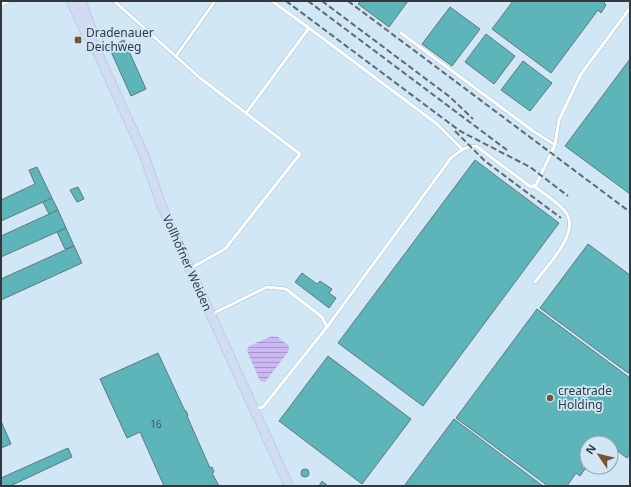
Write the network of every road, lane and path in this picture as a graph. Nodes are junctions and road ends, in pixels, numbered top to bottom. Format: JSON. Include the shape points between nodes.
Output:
{"nodes":[{"id":1,"x":6,"y":1,"type":"edge"},
{"id":2,"x":71,"y":1,"type":"edge"},
{"id":3,"x":81,"y":1,"type":"edge"},
{"id":4,"x":114,"y":1,"type":"edge"},
{"id":5,"x":216,"y":1,"type":"edge"},
{"id":6,"x":272,"y":1,"type":"edge"},
{"id":7,"x":1,"y":3,"type":"edge"},
{"id":8,"x":630,"y":8,"type":"edge"},
{"id":9,"x":309,"y":28,"type":"junction"},
{"id":10,"x":401,"y":33,"type":"dead end"},
{"id":11,"x":91,"y":38,"type":"junction"},
{"id":12,"x":176,"y":56,"type":"junction"},
{"id":13,"x":246,"y":112,"type":"junction"},
{"id":14,"x":555,"y":146,"type":"junction"},
{"id":15,"x":462,"y":150,"type":"junction"},
{"id":16,"x":534,"y":186,"type":"junction"},
{"id":17,"x":190,"y":269,"type":"junction"},
{"id":18,"x":535,"y":282,"type":"dead end"},
{"id":19,"x":211,"y":315,"type":"junction"},
{"id":20,"x":327,"y":327,"type":"junction"},
{"id":21,"x":254,"y":410,"type":"junction"},
{"id":22,"x":289,"y":486,"type":"edge"}],
"edges":[{"from":1,"to":7,"type":"street"},
{"from":2,"to":11,"type":"main road","name":"Vollhöfner Weiden","via":[[87,36]]},
{"from":3,"to":11,"type":"main road","name":"Vollhöfner Weiden","via":[[93,33]]},
{"from":4,"to":12,"type":"lane"},
{"from":5,"to":12,"type":"lane"},
{"from":6,"to":9,"type":"lane"},
{"from":8,"to":14,"type":"lane","via":[[581,74],[559,120]]},
{"from":9,"to":13,"type":"lane"},
{"from":9,"to":15,"type":"lane","via":[[437,124]]},
{"from":10,"to":14,"type":"lane"},
{"from":11,"to":17,"type":"main road","name":"Vollhöfner Weiden","via":[[144,155],[165,214]]},
{"from":12,"to":13,"type":"lane","via":[[200,78]]},
{"from":13,"to":17,"type":"lane","via":[[300,154],[225,249]]},
{"from":14,"to":16,"type":"lane"},
{"from":15,"to":16,"type":"lane","via":[[476,146],[531,187]]},
{"from":15,"to":20,"type":"lane","via":[[451,158]]},
{"from":16,"to":18,"type":"lane","via":[[563,209],[570,223],[569,232],[560,249]]},
{"from":17,"to":19,"type":"main road","name":"Vollhöfner Weiden"},
{"from":19,"to":20,"type":"lane","via":[[267,287],[286,289],[322,317]]},
{"from":19,"to":21,"type":"main road","name":"Vollhöfner Weiden"},
{"from":20,"to":21,"type":"lane","via":[[264,407]]},
{"from":21,"to":22,"type":"main road","name":"Vollhöfner Weiden"}]}
